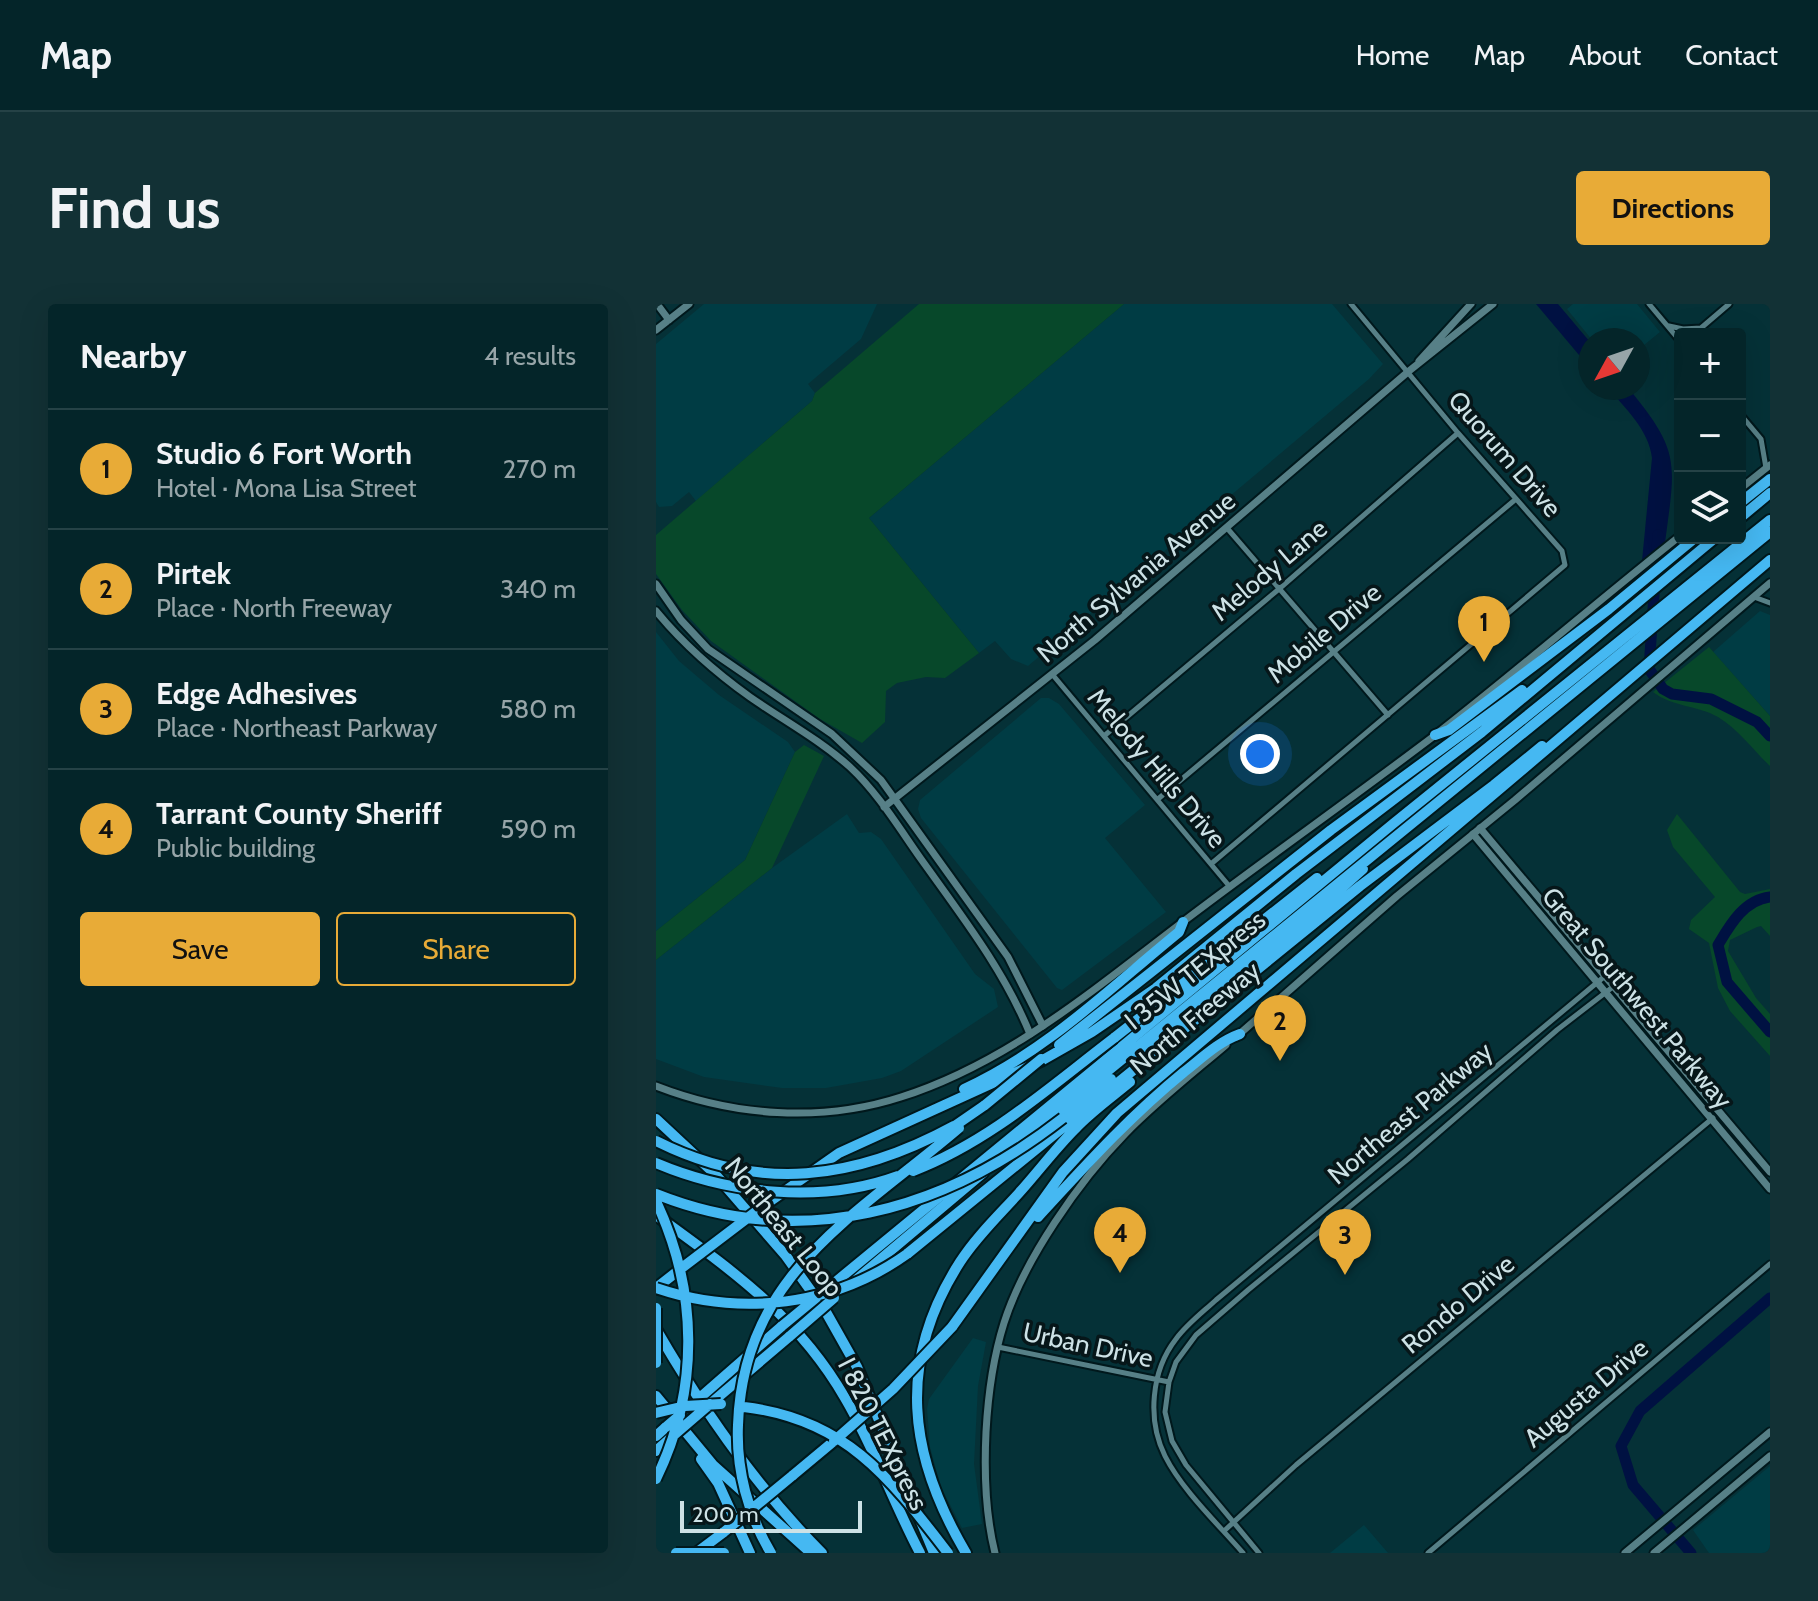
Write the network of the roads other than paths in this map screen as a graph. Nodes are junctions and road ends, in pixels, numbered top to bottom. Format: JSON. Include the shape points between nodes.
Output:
{"nodes":[{"id":1,"x":657,"y":304,"type":"edge"},
{"id":2,"x":689,"y":304,"type":"edge"},
{"id":3,"x":1351,"y":304,"type":"edge"},
{"id":4,"x":1471,"y":304,"type":"edge"},
{"id":5,"x":1649,"y":304,"type":"edge"},
{"id":6,"x":1729,"y":304,"type":"edge"},
{"id":7,"x":1491,"y":305,"type":"edge"},
{"id":8,"x":669,"y":320,"type":"junction"},
{"id":9,"x":1666,"y":325,"type":"junction"},
{"id":10,"x":1679,"y":328,"type":"edge"},
{"id":11,"x":1702,"y":328,"type":"edge"},
{"id":12,"x":656,"y":330,"type":"edge"},
{"id":13,"x":1674,"y":334,"type":"edge"},
{"id":14,"x":1409,"y":371,"type":"junction"},
{"id":15,"x":1746,"y":421,"type":"edge"},
{"id":16,"x":1458,"y":433,"type":"junction"},
{"id":17,"x":1761,"y":439,"type":"junction"},
{"id":18,"x":1770,"y":442,"type":"edge"},
{"id":19,"x":1769,"y":471,"type":"edge"},
{"id":20,"x":1746,"y":485,"type":"edge"},
{"id":21,"x":1770,"y":493,"type":"edge"},
{"id":22,"x":1746,"y":496,"type":"edge"},
{"id":23,"x":1516,"y":499,"type":"junction"},
{"id":24,"x":1746,"y":513,"type":"edge"},
{"id":25,"x":1770,"y":520,"type":"edge"},
{"id":26,"x":1227,"y":528,"type":"junction"},
{"id":27,"x":1770,"y":532,"type":"edge"},
{"id":28,"x":1674,"y":541,"type":"edge"},
{"id":29,"x":1687,"y":544,"type":"edge"},
{"id":30,"x":1708,"y":544,"type":"edge"},
{"id":31,"x":1770,"y":560,"type":"edge"},
{"id":32,"x":1770,"y":583,"type":"edge"},
{"id":33,"x":656,"y":584,"type":"edge"},
{"id":34,"x":1279,"y":589,"type":"junction"},
{"id":35,"x":1754,"y":597,"type":"junction"},
{"id":36,"x":1770,"y":603,"type":"edge"},
{"id":37,"x":656,"y":611,"type":"edge"},
{"id":38,"x":681,"y":620,"type":"junction"},
{"id":39,"x":672,"y":631,"type":"junction"},
{"id":40,"x":1334,"y":651,"type":"junction"},
{"id":41,"x":1052,"y":674,"type":"junction"},
{"id":42,"x":1552,"y":674,"type":"junction"},
{"id":43,"x":1628,"y":682,"type":"junction"},
{"id":44,"x":1388,"y":715,"type":"junction"},
{"id":45,"x":1435,"y":735,"type":"junction"},
{"id":46,"x":1104,"y":736,"type":"junction"},
{"id":47,"x":1464,"y":781,"type":"junction"},
{"id":48,"x":895,"y":799,"type":"junction"},
{"id":49,"x":1158,"y":799,"type":"junction"},
{"id":50,"x":884,"y":807,"type":"junction"},
{"id":51,"x":1476,"y":831,"type":"junction"},
{"id":52,"x":1360,"y":851,"type":"junction"},
{"id":53,"x":1211,"y":864,"type":"junction"},
{"id":54,"x":1230,"y":888,"type":"junction"},
{"id":55,"x":967,"y":899,"type":"junction"},
{"id":56,"x":955,"y":906,"type":"junction"},
{"id":57,"x":1183,"y":922,"type":"junction"},
{"id":58,"x":1605,"y":976,"type":"junction"},
{"id":59,"x":1598,"y":983,"type":"junction"},
{"id":60,"x":1614,"y":986,"type":"junction"},
{"id":61,"x":1606,"y":993,"type":"junction"},
{"id":62,"x":1043,"y":1026,"type":"junction"},
{"id":63,"x":1189,"y":1026,"type":"junction"},
{"id":64,"x":1030,"y":1034,"type":"junction"},
{"id":65,"x":1240,"y":1034,"type":"junction"},
{"id":66,"x":1511,"y":1054,"type":"junction"},
{"id":67,"x":1520,"y":1063,"type":"junction"},
{"id":68,"x":656,"y":1086,"type":"edge"},
{"id":69,"x":945,"y":1105,"type":"junction"},
{"id":70,"x":985,"y":1105,"type":"junction"},
{"id":71,"x":1720,"y":1112,"type":"junction"},
{"id":72,"x":656,"y":1119,"type":"edge"},
{"id":73,"x":1712,"y":1119,"type":"junction"},
{"id":74,"x":656,"y":1141,"type":"edge"},
{"id":75,"x":656,"y":1163,"type":"edge"},
{"id":76,"x":1770,"y":1172,"type":"edge"},
{"id":77,"x":1770,"y":1189,"type":"edge"},
{"id":78,"x":1350,"y":1191,"type":"junction"},
{"id":79,"x":656,"y":1194,"type":"edge"},
{"id":80,"x":656,"y":1201,"type":"edge"},
{"id":81,"x":1357,"y":1201,"type":"junction"},
{"id":82,"x":656,"y":1215,"type":"edge"},
{"id":83,"x":1026,"y":1225,"type":"junction"},
{"id":84,"x":1770,"y":1264,"type":"edge"},
{"id":85,"x":1258,"y":1267,"type":"junction"},
{"id":86,"x":1267,"y":1276,"type":"junction"},
{"id":87,"x":656,"y":1288,"type":"edge"},
{"id":88,"x":656,"y":1308,"type":"edge"},
{"id":89,"x":656,"y":1329,"type":"edge"},
{"id":90,"x":998,"y":1347,"type":"junction"},
{"id":91,"x":656,"y":1363,"type":"edge"},
{"id":92,"x":1158,"y":1380,"type":"junction"},
{"id":93,"x":1169,"y":1382,"type":"junction"},
{"id":94,"x":656,"y":1396,"type":"edge"},
{"id":95,"x":706,"y":1400,"type":"junction"},
{"id":96,"x":656,"y":1413,"type":"edge"},
{"id":97,"x":670,"y":1432,"type":"junction"},
{"id":98,"x":1770,"y":1432,"type":"edge"},
{"id":99,"x":685,"y":1433,"type":"junction"},
{"id":100,"x":656,"y":1436,"type":"edge"},
{"id":101,"x":656,"y":1451,"type":"edge"},
{"id":102,"x":1770,"y":1456,"type":"edge"},
{"id":103,"x":1739,"y":1459,"type":"junction"},
{"id":104,"x":1750,"y":1473,"type":"junction"},
{"id":105,"x":656,"y":1479,"type":"edge"},
{"id":106,"x":1233,"y":1523,"type":"junction"},
{"id":107,"x":1224,"y":1531,"type":"junction"},
{"id":108,"x":676,"y":1553,"type":"edge"},
{"id":109,"x":696,"y":1553,"type":"edge"},
{"id":110,"x":724,"y":1553,"type":"edge"},
{"id":111,"x":750,"y":1553,"type":"edge"},
{"id":112,"x":771,"y":1553,"type":"edge"},
{"id":113,"x":811,"y":1553,"type":"edge"},
{"id":114,"x":822,"y":1553,"type":"edge"},
{"id":115,"x":920,"y":1553,"type":"edge"},
{"id":116,"x":936,"y":1553,"type":"edge"},
{"id":117,"x":948,"y":1553,"type":"edge"},
{"id":118,"x":966,"y":1553,"type":"edge"},
{"id":119,"x":995,"y":1553,"type":"edge"},
{"id":120,"x":1243,"y":1553,"type":"edge"},
{"id":121,"x":1259,"y":1553,"type":"edge"},
{"id":122,"x":1428,"y":1553,"type":"edge"},
{"id":123,"x":1625,"y":1553,"type":"edge"},
{"id":124,"x":1654,"y":1553,"type":"edge"}],
"edges":[{"from":1,"to":8,"type":"street"},
{"from":2,"to":8,"type":"street"},
{"from":3,"to":14,"type":"street","name":"Quorum Drive"},
{"from":4,"to":14,"type":"street","name":"North Sylvania Avenue"},
{"from":5,"to":9,"type":"street"},
{"from":6,"to":11,"type":"street"},
{"from":7,"to":14,"type":"street","name":"North Sylvania Avenue"},
{"from":8,"to":12,"type":"street"},
{"from":9,"to":10,"type":"street"},
{"from":9,"to":13,"type":"street"},
{"from":14,"to":16,"type":"street","name":"Quorum Drive"},
{"from":14,"to":26,"type":"street","name":"North Sylvania Avenue"},
{"from":15,"to":17,"type":"street"},
{"from":16,"to":23,"type":"street","name":"Quorum Drive"},
{"from":16,"to":34,"type":"street","name":"Melody Lane"},
{"from":17,"to":18,"type":"street"},
{"from":17,"to":19,"type":"street"},
{"from":19,"to":20,"type":"street"},
{"from":19,"to":22,"type":"highway"},
{"from":21,"to":24,"type":"highway"},
{"from":23,"to":40,"type":"street","name":"Mobile Drive"},
{"from":23,"to":44,"type":"street","name":"Quorum Drive","via":[[1562,551],[1565,565]]},
{"from":25,"to":52,"type":"highway","name":"I 35W TEXpress"},
{"from":26,"to":34,"type":"street"},
{"from":26,"to":41,"type":"street","name":"North Sylvania Avenue"},
{"from":27,"to":47,"type":"highway","name":"I 35W TEXpress"},
{"from":28,"to":45,"type":"street"},
{"from":29,"to":45,"type":"highway","via":[[1449,730]]},
{"from":30,"to":42,"type":"highway","name":"North Freeway"},
{"from":31,"to":43,"type":"highway","name":"North Freeway"},
{"from":32,"to":35,"type":"street","name":"North Freeway"},
{"from":33,"to":38,"type":"street"},
{"from":34,"to":40,"type":"street"},
{"from":34,"to":46,"type":"street","name":"Melody Lane"},
{"from":35,"to":36,"type":"street"},
{"from":35,"to":51,"type":"street","name":"North Freeway"},
{"from":37,"to":39,"type":"street"},
{"from":38,"to":39,"type":"street"},
{"from":38,"to":48,"type":"street","via":[[708,649],[832,734]]},
{"from":39,"to":50,"type":"street","via":[[708,666],[850,767]]},
{"from":40,"to":44,"type":"street"},
{"from":40,"to":49,"type":"street","name":"Mobile Drive"},
{"from":41,"to":46,"type":"street","name":"Melody Hills Drive"},
{"from":41,"to":48,"type":"street","name":"North Sylvania Avenue"},
{"from":42,"to":69,"type":"highway","name":"North Freeway","via":[[1156,988],[1041,1061]]},
{"from":42,"to":70,"type":"highway","bridge":true,"via":[[1422,761]]},
{"from":43,"to":63,"type":"highway","via":[[1615,685]]},
{"from":43,"to":83,"type":"highway","name":"North Freeway","via":[[1126,1104],[1070,1163]]},
{"from":44,"to":53,"type":"street"},
{"from":45,"to":54,"type":"street"},
{"from":46,"to":49,"type":"street","name":"Melody Hills Drive"},
{"from":47,"to":79,"type":"highway","bridge":true,"via":[[1290,934],[1015,1155],[927,1198],[848,1217],[729,1215]]},
{"from":47,"to":95,"type":"highway","name":"I 35W TEXpress","bridge":true},
{"from":48,"to":50,"type":"street","name":"North Sylvania Avenue"},
{"from":48,"to":55,"type":"street"},
{"from":49,"to":53,"type":"street","name":"Melody Hills Drive"},
{"from":50,"to":56,"type":"street"},
{"from":51,"to":58,"type":"street","name":"Great Southwest Parkway"},
{"from":51,"to":59,"type":"street","name":"Great Southwest Parkway"},
{"from":51,"to":65,"type":"street","name":"North Freeway"},
{"from":52,"to":75,"type":"highway","bridge":true,"via":[[1276,908],[990,1132],[943,1158],[891,1179],[818,1192],[709,1180]]},
{"from":52,"to":95,"type":"highway","name":"I 35W TEXpress","bridge":true,"via":[[782,1326]]},
{"from":53,"to":54,"type":"street","name":"Melody Hills Drive"},
{"from":54,"to":57,"type":"street"},
{"from":55,"to":56,"type":"street"},
{"from":55,"to":62,"type":"street","via":[[1008,957]]},
{"from":56,"to":64,"type":"street","via":[[1000,973]]},
{"from":57,"to":62,"type":"street"},
{"from":57,"to":69,"type":"highway","via":[[1179,932],[1079,1017]]},
{"from":58,"to":59,"type":"street","name":"Northeast Parkway"},
{"from":58,"to":60,"type":"street","name":"Great Southwest Parkway"},
{"from":59,"to":61,"type":"street","name":"Great Southwest Parkway"},
{"from":59,"to":66,"type":"street","name":"Northeast Parkway"},
{"from":60,"to":61,"type":"street","name":"Northeast Parkway"},
{"from":60,"to":71,"type":"street","name":"Great Southwest Parkway"},
{"from":61,"to":67,"type":"street","name":"Northeast Parkway"},
{"from":61,"to":73,"type":"street","name":"Great Southwest Parkway"},
{"from":62,"to":64,"type":"street"},
{"from":63,"to":87,"type":"highway","bridge":true,"via":[[888,1267],[836,1291],[779,1303],[703,1302]]},
{"from":63,"to":118,"type":"highway","via":[[1075,1129],[978,1238],[935,1309],[918,1381],[921,1445],[931,1482]]},
{"from":64,"to":68,"type":"street","via":[[960,1074],[888,1101],[834,1111],[724,1108]]},
{"from":65,"to":83,"type":"highway","via":[[1223,1040],[1143,1106]]},
{"from":65,"to":90,"type":"street","name":"North Freeway","via":[[1127,1132],[1090,1175],[1024,1276]]},
{"from":66,"to":67,"type":"street"},
{"from":66,"to":78,"type":"street","name":"Northeast Parkway"},
{"from":67,"to":81,"type":"street","name":"Northeast Parkway"},
{"from":69,"to":87,"type":"highway","name":"North Freeway","bridge":true,"via":[[839,1153]]},
{"from":70,"to":74,"type":"highway","bridge":true,"via":[[912,1148],[869,1164],[823,1172],[784,1174],[730,1167]]},
{"from":70,"to":112,"type":"highway","bridge":true,"via":[[806,1258],[763,1318],[742,1378],[737,1438],[745,1491]]},
{"from":71,"to":73,"type":"street","name":"Rondo Drive"},
{"from":71,"to":76,"type":"street","name":"Great Southwest Parkway"},
{"from":72,"to":116,"type":"highway","name":"Northeast Loop","via":[[715,1174],[826,1312],[861,1376]]},
{"from":73,"to":77,"type":"street","name":"Great Southwest Parkway"},
{"from":73,"to":106,"type":"street","name":"Rondo Drive"},
{"from":78,"to":81,"type":"street"},
{"from":78,"to":85,"type":"street","name":"Northeast Parkway"},
{"from":80,"to":105,"type":"highway","bridge":true,"via":[[677,1253],[690,1342],[683,1403]]},
{"from":81,"to":86,"type":"street","name":"Northeast Parkway"},
{"from":82,"to":115,"type":"highway","name":"I 820 TEXpress","via":[[758,1292],[803,1337],[846,1399]]},
{"from":83,"to":109,"type":"highway","name":"North Freeway","bridge":true,"via":[[952,1327],[893,1389]]},
{"from":84,"to":122,"type":"street","name":"Augusta Drive"},
{"from":85,"to":86,"type":"street"},
{"from":85,"to":92,"type":"street","name":"Northeast Parkway","via":[[1178,1336]]},
{"from":86,"to":93,"type":"street","name":"Northeast Parkway","via":[[1196,1335]]},
{"from":88,"to":91,"type":"highway","bridge":true},
{"from":89,"to":114,"type":"highway","via":[[689,1387],[742,1461]]},
{"from":90,"to":92,"type":"street","name":"Urban Drive"},
{"from":90,"to":119,"type":"street","name":"North Freeway","via":[[988,1398],[985,1490]]},
{"from":92,"to":93,"type":"street","name":"Urban Drive"},
{"from":92,"to":107,"type":"street","name":"Northeast Parkway","via":[[1153,1405],[1164,1455]]},
{"from":93,"to":106,"type":"street","name":"Northeast Parkway","via":[[1165,1412],[1172,1441]]},
{"from":94,"to":99,"type":"highway"},
{"from":95,"to":97,"type":"highway","name":"I 35W TEXpress","bridge":true},
{"from":96,"to":117,"type":"highway","bridge":true,"via":[[731,1405],[779,1414],[821,1430],[888,1477]]},
{"from":97,"to":100,"type":"highway","name":"I 35W TEXpress"},
{"from":97,"to":101,"type":"highway","name":"I 35W TEXpress"},
{"from":98,"to":103,"type":"street"},
{"from":99,"to":111,"type":"highway","via":[[718,1483]]},
{"from":99,"to":113,"type":"highway"},
{"from":102,"to":104,"type":"street"},
{"from":103,"to":104,"type":"street"},
{"from":103,"to":123,"type":"street"},
{"from":104,"to":124,"type":"street"},
{"from":106,"to":107,"type":"street","name":"Rondo Drive"},
{"from":106,"to":121,"type":"street","name":"Northeast Parkway"},
{"from":107,"to":120,"type":"street","name":"Northeast Parkway"},
{"from":108,"to":110,"type":"highway","bridge":true}]}
